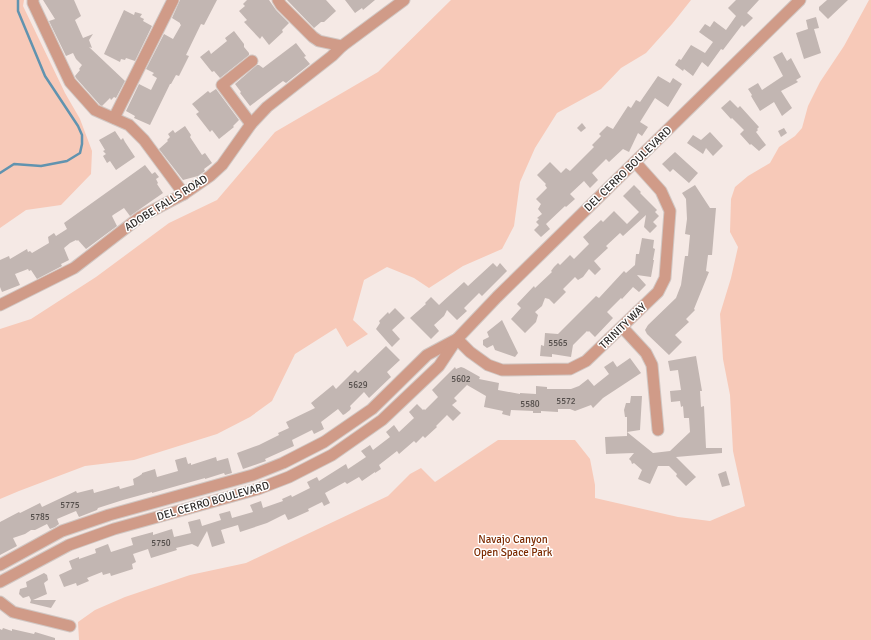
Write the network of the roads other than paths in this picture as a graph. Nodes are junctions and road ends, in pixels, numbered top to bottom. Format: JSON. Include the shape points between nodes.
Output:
{"nodes":[{"id":1,"x":33,"y":0,"type":"edge"},
{"id":2,"x":173,"y":0,"type":"edge"},
{"id":3,"x":278,"y":0,"type":"edge"},
{"id":4,"x":404,"y":0,"type":"edge"},
{"id":5,"x":800,"y":0,"type":"edge"},
{"id":6,"x":342,"y":46,"type":"junction"},
{"id":7,"x":252,"y":61,"type":"dead end"},
{"id":8,"x":114,"y":118,"type":"junction"},
{"id":9,"x":251,"y":124,"type":"junction"},
{"id":10,"x":635,"y":162,"type":"junction"},
{"id":11,"x":184,"y":194,"type":"junction"},
{"id":12,"x":0,"y":305,"type":"edge"},
{"id":13,"x":622,"y":327,"type":"junction"},
{"id":14,"x":457,"y":339,"type":"junction"},
{"id":15,"x":658,"y":430,"type":"dead end"},
{"id":16,"x":0,"y":565,"type":"edge"},
{"id":17,"x":0,"y":582,"type":"edge"},
{"id":18,"x":0,"y":602,"type":"edge"},
{"id":19,"x":70,"y":626,"type":"dead end"}],
"edges":[{"from":1,"to":8,"type":"street","via":[[70,82],[95,110]]},
{"from":2,"to":8,"type":"street"},
{"from":3,"to":6,"type":"street","via":[[312,37]]},
{"from":4,"to":6,"type":"street","name":"ADOBE FALLS ROAD"},
{"from":5,"to":10,"type":"street","name":"DEL CERRO BOULEVARD"},
{"from":6,"to":9,"type":"street","name":"ADOBE FALLS ROAD","via":[[267,107]]},
{"from":7,"to":9,"type":"street","via":[[222,85]]},
{"from":8,"to":11,"type":"street","via":[[129,125],[144,140]]},
{"from":9,"to":11,"type":"street","name":"ADOBE FALLS ROAD","via":[[222,165]]},
{"from":10,"to":13,"type":"street","name":"TRINITY WAY","via":[[661,191],[670,211],[666,271],[658,292]]},
{"from":10,"to":14,"type":"street","name":"DEL CERRO BOULEVARD"},
{"from":11,"to":12,"type":"street","name":"ADOBE FALLS ROAD","via":[[140,217],[74,268]]},
{"from":13,"to":14,"type":"street","name":"TRINITY WAY","via":[[586,361],[570,369],[502,370],[488,365]]},
{"from":13,"to":15,"type":"street","via":[[646,353],[652,365]]},
{"from":14,"to":16,"type":"street","name":"DEL CERRO BOULEVARD","via":[[427,355],[372,409],[324,442],[283,463],[253,475],[103,517],[62,532]]},
{"from":14,"to":17,"type":"street","name":"DEL CERRO BOULEVARD","via":[[439,366],[382,420],[332,455],[258,490],[114,529],[69,545]]},
{"from":18,"to":19,"type":"street","via":[[13,612]]}]}
